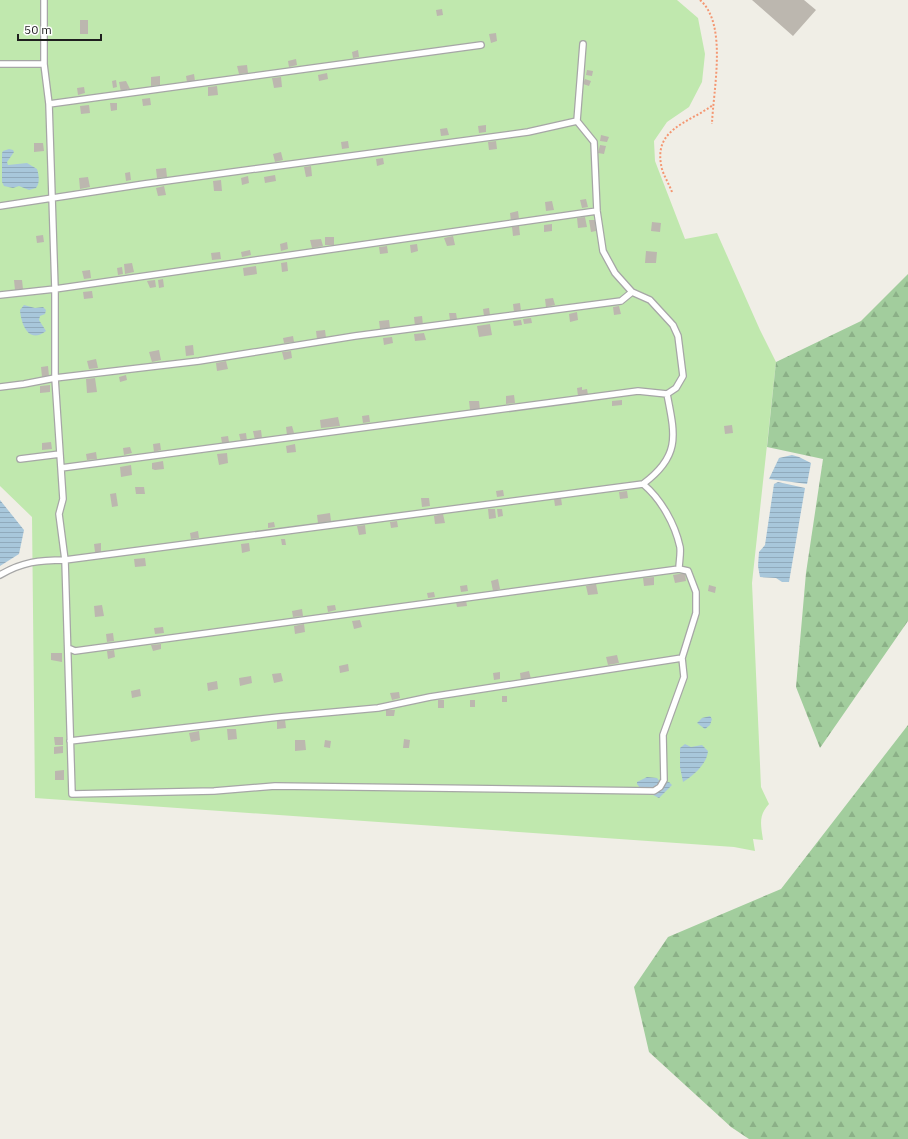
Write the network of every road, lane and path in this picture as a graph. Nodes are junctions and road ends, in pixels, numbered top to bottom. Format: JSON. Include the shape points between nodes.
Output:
{"nodes":[{"id":1,"x":44,"y":0,"type":"edge"},
{"id":2,"x":700,"y":0,"type":"edge"},
{"id":3,"x":583,"y":44,"type":"dead end"},
{"id":4,"x":481,"y":45,"type":"dead end"},
{"id":5,"x":0,"y":64,"type":"edge"},
{"id":6,"x":44,"y":64,"type":"junction"},
{"id":7,"x":49,"y":104,"type":"junction"},
{"id":8,"x":713,"y":105,"type":"junction"},
{"id":9,"x":577,"y":121,"type":"junction"},
{"id":10,"x":712,"y":124,"type":"dead end"},
{"id":11,"x":672,"y":192,"type":"dead end"},
{"id":12,"x":52,"y":198,"type":"junction"},
{"id":13,"x":0,"y":206,"type":"edge"},
{"id":14,"x":597,"y":211,"type":"junction"},
{"id":15,"x":55,"y":289,"type":"junction"},
{"id":16,"x":632,"y":292,"type":"junction"},
{"id":17,"x":0,"y":295,"type":"edge"},
{"id":18,"x":55,"y":378,"type":"junction"},
{"id":19,"x":0,"y":387,"type":"edge"},
{"id":20,"x":667,"y":394,"type":"junction"},
{"id":21,"x":60,"y":454,"type":"junction"},
{"id":22,"x":20,"y":458,"type":"dead end"},
{"id":23,"x":61,"y":468,"type":"junction"},
{"id":24,"x":643,"y":484,"type":"junction"},
{"id":25,"x":65,"y":560,"type":"junction"},
{"id":26,"x":679,"y":569,"type":"junction"},
{"id":27,"x":0,"y":575,"type":"edge"},
{"id":28,"x":68,"y":648,"type":"junction"},
{"id":29,"x":682,"y":658,"type":"junction"},
{"id":30,"x":70,"y":741,"type":"junction"}],
"edges":[{"from":1,"to":6,"type":"lane"},
{"from":2,"to":8,"type":"path","via":[[711,19],[716,38],[717,78]]},
{"from":3,"to":9,"type":"lane"},
{"from":4,"to":7,"type":"lane"},
{"from":5,"to":6,"type":"lane"},
{"from":6,"to":7,"type":"lane"},
{"from":7,"to":12,"type":"lane"},
{"from":8,"to":10,"type":"path"},
{"from":8,"to":11,"type":"path","via":[[667,134],[662,142],[662,169]]},
{"from":9,"to":12,"type":"lane","via":[[528,132]]},
{"from":9,"to":14,"type":"lane","via":[[594,142]]},
{"from":12,"to":13,"type":"lane"},
{"from":12,"to":15,"type":"lane"},
{"from":14,"to":15,"type":"lane"},
{"from":14,"to":16,"type":"lane","via":[[603,251],[615,272]]},
{"from":15,"to":17,"type":"lane"},
{"from":15,"to":18,"type":"lane"},
{"from":16,"to":18,"type":"lane","via":[[621,301],[355,336],[199,361]]},
{"from":16,"to":20,"type":"lane","via":[[650,300],[673,325],[678,336],[683,376],[676,388]]},
{"from":18,"to":19,"type":"lane"},
{"from":18,"to":21,"type":"lane"},
{"from":20,"to":23,"type":"lane","via":[[638,391]]},
{"from":20,"to":24,"type":"lane","via":[[674,429],[669,459]]},
{"from":21,"to":22,"type":"lane"},
{"from":21,"to":23,"type":"lane"},
{"from":23,"to":25,"type":"lane","via":[[63,499],[59,514]]},
{"from":24,"to":25,"type":"lane"},
{"from":24,"to":26,"type":"lane","via":[[653,492],[674,528],[680,549]]},
{"from":25,"to":27,"type":"lane","via":[[41,560],[16,566]]},
{"from":25,"to":28,"type":"lane"},
{"from":26,"to":28,"type":"lane","via":[[83,650],[75,651]]},
{"from":26,"to":29,"type":"lane","via":[[688,571],[696,592],[696,612]]},
{"from":28,"to":30,"type":"lane"},
{"from":29,"to":30,"type":"lane","via":[[437,696],[378,708]]},
{"from":29,"to":30,"type":"lane","via":[[684,677],[663,735],[664,780],[654,791],[275,786],[214,791],[72,794]]}]}
